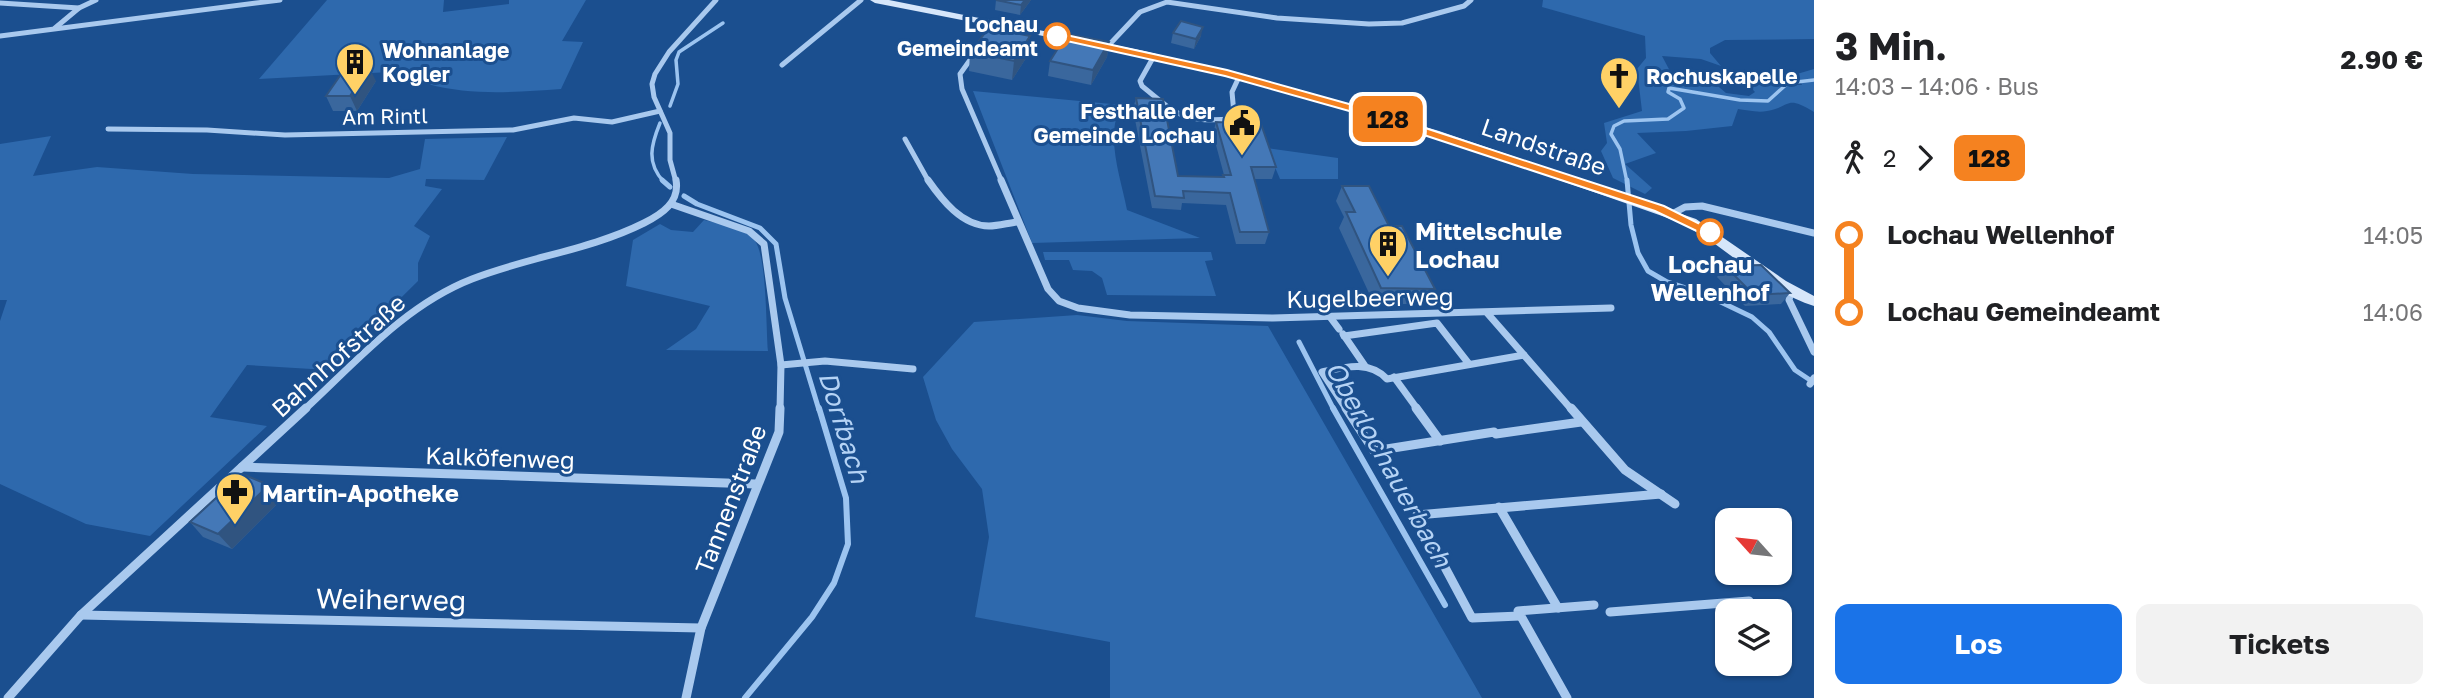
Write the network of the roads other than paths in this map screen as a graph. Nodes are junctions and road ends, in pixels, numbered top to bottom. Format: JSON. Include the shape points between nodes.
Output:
{"nodes":[{"id":1,"x":96,"y":0,"type":"edge"},
{"id":2,"x":280,"y":0,"type":"edge"},
{"id":3,"x":716,"y":0,"type":"edge"},
{"id":4,"x":861,"y":0,"type":"edge"},
{"id":5,"x":875,"y":0,"type":"edge"},
{"id":6,"x":1472,"y":0,"type":"edge"},
{"id":7,"x":0,"y":3,"type":"edge"},
{"id":8,"x":79,"y":9,"type":"junction"},
{"id":9,"x":55,"y":29,"type":"junction"},
{"id":10,"x":0,"y":36,"type":"edge"},
{"id":11,"x":982,"y":43,"type":"edge"},
{"id":12,"x":1108,"y":46,"type":"junction"},
{"id":13,"x":1154,"y":56,"type":"junction"},
{"id":14,"x":782,"y":65,"type":"dead end"},
{"id":15,"x":1239,"y":77,"type":"junction"},
{"id":16,"x":660,"y":111,"type":"junction"},
{"id":17,"x":108,"y":129,"type":"dead end"},
{"id":18,"x":905,"y":139,"type":"dead end"},
{"id":19,"x":671,"y":204,"type":"junction"},
{"id":20,"x":1672,"y":214,"type":"junction"},
{"id":21,"x":1017,"y":222,"type":"junction"},
{"id":22,"x":1814,"y":233,"type":"edge"},
{"id":23,"x":1791,"y":291,"type":"junction"},
{"id":24,"x":1814,"y":301,"type":"edge"},
{"id":25,"x":1611,"y":308,"type":"dead end"},
{"id":26,"x":1488,"y":314,"type":"junction"},
{"id":27,"x":1330,"y":317,"type":"junction"},
{"id":28,"x":1342,"y":333,"type":"junction"},
{"id":29,"x":1814,"y":352,"type":"edge"},
{"id":30,"x":1524,"y":355,"type":"junction"},
{"id":31,"x":1469,"y":364,"type":"junction"},
{"id":32,"x":781,"y":365,"type":"junction"},
{"id":33,"x":1365,"y":366,"type":"junction"},
{"id":34,"x":913,"y":369,"type":"dead end"},
{"id":35,"x":1394,"y":377,"type":"junction"},
{"id":36,"x":1581,"y":422,"type":"junction"},
{"id":37,"x":1440,"y":441,"type":"junction"},
{"id":38,"x":242,"y":467,"type":"junction"},
{"id":39,"x":756,"y":484,"type":"junction"},
{"id":40,"x":1661,"y":495,"type":"junction"},
{"id":41,"x":1675,"y":504,"type":"dead end"},
{"id":42,"x":1499,"y":507,"type":"junction"},
{"id":43,"x":1715,"y":604,"type":"edge"},
{"id":44,"x":1594,"y":606,"type":"dead end"},
{"id":45,"x":1558,"y":608,"type":"junction"},
{"id":46,"x":1610,"y":612,"type":"dead end"},
{"id":47,"x":81,"y":615,"type":"junction"},
{"id":48,"x":1520,"y":616,"type":"junction"},
{"id":49,"x":701,"y":628,"type":"junction"},
{"id":50,"x":8,"y":698,"type":"edge"},
{"id":51,"x":686,"y":698,"type":"edge"},
{"id":52,"x":1567,"y":698,"type":"edge"}],
"edges":[{"from":1,"to":8,"type":"street"},
{"from":2,"to":9,"type":"street"},
{"from":3,"to":16,"type":"street","via":[[662,59],[653,91]]},
{"from":4,"to":14,"type":"street"},
{"from":5,"to":12,"type":"main road","name":"Landstraße","via":[[992,28]]},
{"from":6,"to":12,"type":"street","via":[[1402,23],[1369,24],[1277,18],[1167,2],[1140,12]]},
{"from":7,"to":8,"type":"street"},
{"from":8,"to":9,"type":"street"},
{"from":9,"to":10,"type":"street"},
{"from":11,"to":21,"type":"street","via":[[960,74],[962,89]]},
{"from":12,"to":13,"type":"main road","name":"Landstraße"},
{"from":13,"to":15,"type":"main road","name":"Landstraße"},
{"from":13,"to":15,"type":"street","via":[[1140,81],[1179,116],[1231,119],[1232,92]]},
{"from":15,"to":20,"type":"main road","name":"Landstraße","via":[[1435,133]]},
{"from":16,"to":17,"type":"street","name":"Am Rintl","via":[[612,122],[575,118],[513,130],[285,135]]},
{"from":16,"to":19,"type":"street","via":[[671,138],[670,159],[677,187]]},
{"from":18,"to":21,"type":"street","via":[[918,166],[953,211],[987,226]]},
{"from":19,"to":32,"type":"street","name":"Tannenstraße","via":[[749,231],[764,244]]},
{"from":19,"to":38,"type":"street","name":"Bahnhofstraße","via":[[628,232],[502,267],[434,298],[403,319]]},
{"from":20,"to":22,"type":"street","via":[[1702,206]]},
{"from":20,"to":23,"type":"main road","name":"Landstraße","via":[[1710,232],[1764,276]]},
{"from":21,"to":27,"type":"street","name":"Kugelbeerweg","via":[[1048,289],[1059,301],[1110,314]]},
{"from":23,"to":24,"type":"main road","name":"Landstraße"},
{"from":23,"to":29,"type":"street","via":[[1789,300]]},
{"from":25,"to":26,"type":"street","name":"Kugelbeerweg"},
{"from":26,"to":27,"type":"street","name":"Kugelbeerweg"},
{"from":26,"to":30,"type":"street"},
{"from":27,"to":28,"type":"street"},
{"from":28,"to":31,"type":"street","via":[[1437,323]]},
{"from":28,"to":33,"type":"street"},
{"from":30,"to":31,"type":"street"},
{"from":30,"to":36,"type":"street"},
{"from":31,"to":35,"type":"street"},
{"from":32,"to":34,"type":"street","via":[[825,362]]},
{"from":32,"to":39,"type":"street","name":"Tannenstraße","via":[[779,432]]},
{"from":33,"to":35,"type":"street","via":[[1381,371],[1387,379]]},
{"from":33,"to":37,"type":"street","via":[[1322,372],[1374,451]]},
{"from":35,"to":37,"type":"street"},
{"from":36,"to":37,"type":"street"},
{"from":36,"to":40,"type":"street","via":[[1625,470]]},
{"from":38,"to":39,"type":"street","name":"Kalköfenweg"},
{"from":38,"to":47,"type":"street","name":"Bahnhofstraße"},
{"from":39,"to":49,"type":"street","name":"Tannenstraße"},
{"from":40,"to":41,"type":"street"},
{"from":40,"to":42,"type":"street"},
{"from":42,"to":45,"type":"street"},
{"from":42,"to":48,"type":"street","via":[[1416,515],[1472,618]]},
{"from":43,"to":46,"type":"street"},
{"from":44,"to":45,"type":"street"},
{"from":45,"to":48,"type":"street","via":[[1518,611]]},
{"from":47,"to":49,"type":"street","name":"Weiherweg"},
{"from":47,"to":50,"type":"street","name":"Bahnhofstraße"},
{"from":48,"to":52,"type":"street"},
{"from":49,"to":51,"type":"street","name":"Tannenstraße"}]}
